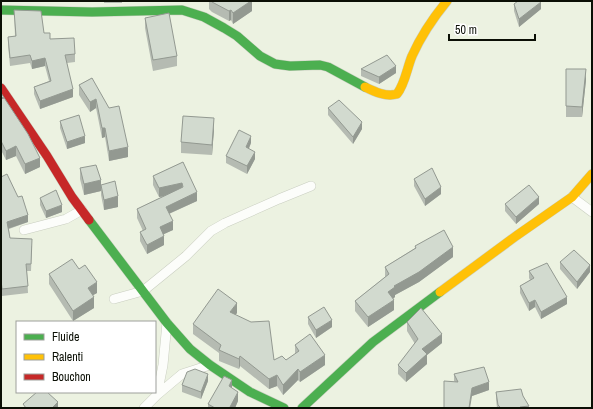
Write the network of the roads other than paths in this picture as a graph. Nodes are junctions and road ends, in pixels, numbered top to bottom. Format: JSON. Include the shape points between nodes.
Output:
{"nodes":[{"id":1,"x":447,"y":1,"type":"edge"},
{"id":2,"x":1,"y":10,"type":"edge"},
{"id":3,"x":1,"y":88,"type":"edge"},
{"id":4,"x":592,"y":174,"type":"edge"},
{"id":5,"x":311,"y":186,"type":"dead end"},
{"id":6,"x":572,"y":197,"type":"junction"},
{"id":7,"x":82,"y":210,"type":"junction"},
{"id":8,"x":592,"y":212,"type":"edge"},
{"id":9,"x":24,"y":230,"type":"dead end"},
{"id":10,"x":143,"y":291,"type":"junction"},
{"id":11,"x":114,"y":299,"type":"dead end"},
{"id":12,"x":167,"y":323,"type":"junction"},
{"id":13,"x":210,"y":365,"type":"junction"},
{"id":14,"x":157,"y":395,"type":"junction"},
{"id":15,"x":144,"y":408,"type":"edge"},
{"id":16,"x":284,"y":408,"type":"edge"},
{"id":17,"x":302,"y":408,"type":"edge"}],
"edges":[{"from":1,"to":2,"type":"street","via":[[427,28],[408,65],[398,94],[393,96],[366,88],[326,67],[315,64],[279,65],[268,61],[213,22],[182,10]]},
{"from":3,"to":7,"type":"street"},
{"from":4,"to":6,"type":"street"},
{"from":5,"to":10,"type":"street","via":[[266,204],[211,231],[186,256]]},
{"from":6,"to":8,"type":"street"},
{"from":6,"to":17,"type":"street","via":[[373,342]]},
{"from":7,"to":9,"type":"street","via":[[66,219]]},
{"from":7,"to":10,"type":"street"},
{"from":10,"to":11,"type":"street"},
{"from":10,"to":12,"type":"street"},
{"from":12,"to":13,"type":"street","via":[[190,349]]},
{"from":12,"to":14,"type":"street"},
{"from":13,"to":14,"type":"street","via":[[182,374]]},
{"from":13,"to":16,"type":"street","via":[[250,392]]},
{"from":14,"to":15,"type":"street"}]}
